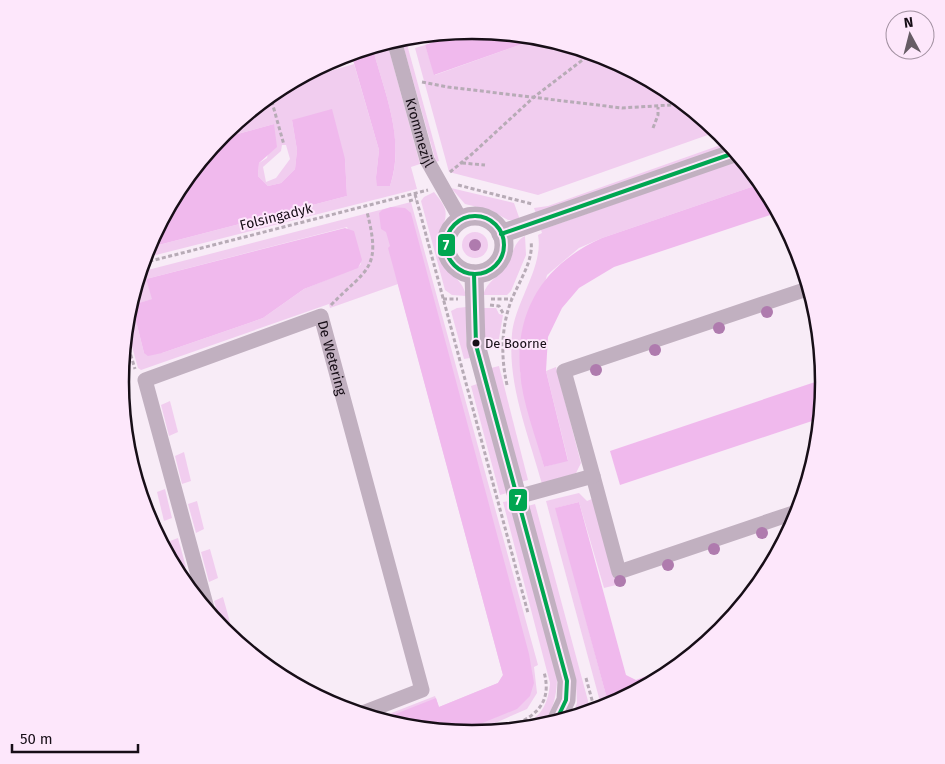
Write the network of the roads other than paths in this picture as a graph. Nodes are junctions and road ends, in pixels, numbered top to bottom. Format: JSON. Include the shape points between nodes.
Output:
{"nodes":[{"id":1,"x":396,"y":47,"type":"edge"},
{"id":2,"x":730,"y":155,"type":"edge"},
{"id":3,"x":461,"y":220,"type":"junction"},
{"id":4,"x":501,"y":234,"type":"junction"},
{"id":5,"x":474,"y":274,"type":"junction"},
{"id":6,"x":803,"y":290,"type":"edge"},
{"id":7,"x":593,"y":476,"type":"junction"},
{"id":8,"x":517,"y":497,"type":"junction"},
{"id":9,"x":789,"y":514,"type":"edge"},
{"id":10,"x":203,"y":595,"type":"edge"},
{"id":11,"x":371,"y":710,"type":"edge"},
{"id":12,"x":560,"y":714,"type":"edge"}],
"edges":[{"from":1,"to":3,"type":"street","name":"Krommezijl","via":[[427,160]]},
{"from":2,"to":4,"type":"street"},
{"from":3,"to":4,"type":"street","via":[[470,216],[489,220]]},
{"from":3,"to":5,"type":"street","via":[[448,233],[446,252],[457,268]]},
{"from":4,"to":5,"type":"street","via":[[502,253],[498,261],[484,272]]},
{"from":5,"to":8,"type":"street","via":[[476,345]]},
{"from":6,"to":7,"type":"street","via":[[564,372]]},
{"from":7,"to":8,"type":"street"},
{"from":7,"to":9,"type":"street","via":[[619,572]]},
{"from":8,"to":12,"type":"street","via":[[567,681],[566,700]]},
{"from":10,"to":11,"type":"street","name":"De Wetering","via":[[145,380],[321,316],[422,690]]}]}
